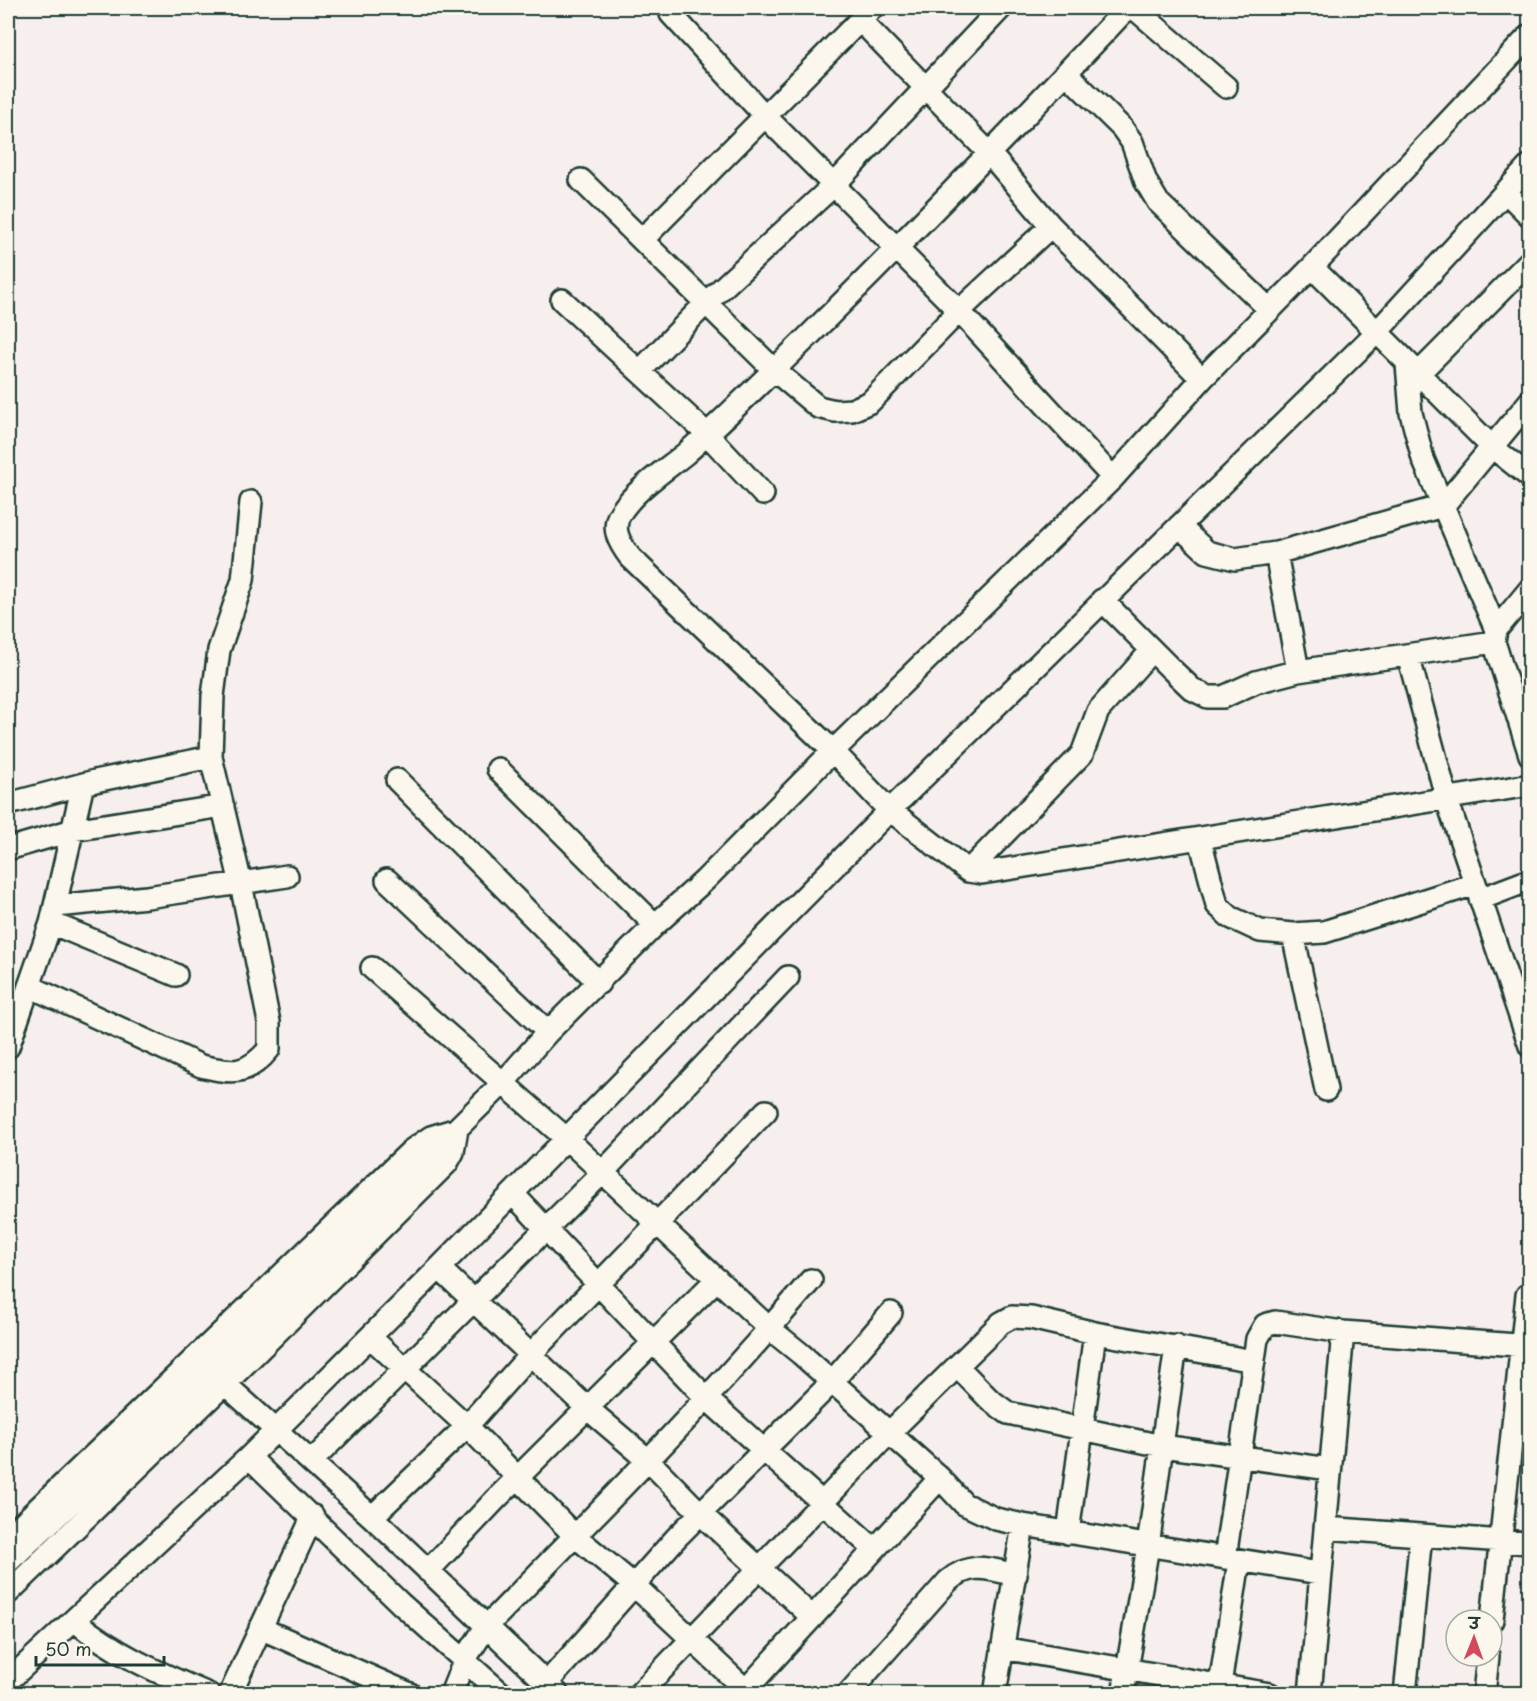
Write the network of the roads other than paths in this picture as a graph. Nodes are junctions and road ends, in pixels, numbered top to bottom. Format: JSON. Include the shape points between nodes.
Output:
{"nodes":[{"id":1,"x":1001,"y":8,"type":"edge"},
{"id":2,"x":1126,"y":8,"type":"edge"},
{"id":3,"x":1134,"y":8,"type":"edge"},
{"id":4,"x":671,"y":14,"type":"dead end"},
{"id":5,"x":866,"y":14,"type":"edge"},
{"id":6,"x":1530,"y":35,"type":"edge"},
{"id":7,"x":1066,"y":73,"type":"junction"},
{"id":8,"x":1226,"y":87,"type":"dead end"},
{"id":9,"x":924,"y":88,"type":"junction"},
{"id":10,"x":764,"y":115,"type":"junction"},
{"id":11,"x":990,"y":154,"type":"junction"},
{"id":12,"x":1530,"y":165,"type":"edge"},
{"id":13,"x":581,"y":180,"type":"dead end"},
{"id":14,"x":834,"y":184,"type":"junction"},
{"id":15,"x":1506,"y":192,"type":"junction"},
{"id":16,"x":1530,"y":216,"type":"edge"},
{"id":17,"x":1051,"y":226,"type":"junction"},
{"id":18,"x":642,"y":240,"type":"junction"},
{"id":19,"x":897,"y":247,"type":"junction"},
{"id":20,"x":1530,"y":261,"type":"edge"},
{"id":21,"x":1312,"y":267,"type":"junction"},
{"id":22,"x":562,"y":300,"type":"dead end"},
{"id":23,"x":706,"y":303,"type":"junction"},
{"id":24,"x":1270,"y":310,"type":"junction"},
{"id":25,"x":959,"y":311,"type":"junction"},
{"id":26,"x":1371,"y":326,"type":"junction"},
{"id":27,"x":1412,"y":369,"type":"junction"},
{"id":28,"x":641,"y":370,"type":"junction"},
{"id":29,"x":774,"y":370,"type":"junction"},
{"id":30,"x":1202,"y":379,"type":"junction"},
{"id":31,"x":1530,"y":401,"type":"edge"},
{"id":32,"x":708,"y":434,"type":"junction"},
{"id":33,"x":1492,"y":447,"type":"junction"},
{"id":34,"x":1530,"y":477,"type":"edge"},
{"id":35,"x":1113,"y":478,"type":"junction"},
{"id":36,"x":763,"y":494,"type":"dead end"},
{"id":37,"x":251,"y":502,"type":"dead end"},
{"id":38,"x":1443,"y":506,"type":"junction"},
{"id":39,"x":1179,"y":526,"type":"junction"},
{"id":40,"x":1276,"y":553,"type":"junction"},
{"id":41,"x":1530,"y":589,"type":"edge"},
{"id":42,"x":1102,"y":600,"type":"junction"},
{"id":43,"x":1495,"y":636,"type":"junction"},
{"id":44,"x":1152,"y":650,"type":"junction"},
{"id":45,"x":1408,"y":655,"type":"junction"},
{"id":46,"x":1298,"y":671,"type":"junction"},
{"id":47,"x":833,"y":751,"type":"junction"},
{"id":48,"x":1530,"y":755,"type":"edge"},
{"id":49,"x":211,"y":757,"type":"junction"},
{"id":50,"x":498,"y":769,"type":"dead end"},
{"id":51,"x":397,"y":780,"type":"dead end"},
{"id":52,"x":83,"y":784,"type":"junction"},
{"id":53,"x":1530,"y":785,"type":"edge"},
{"id":54,"x":1447,"y":800,"type":"junction"},
{"id":55,"x":8,"y":804,"type":"edge"},
{"id":56,"x":223,"y":806,"type":"junction"},
{"id":57,"x":888,"y":809,"type":"junction"},
{"id":58,"x":73,"y":830,"type":"junction"},
{"id":59,"x":1200,"y":839,"type":"junction"},
{"id":60,"x":8,"y":849,"type":"edge"},
{"id":61,"x":968,"y":871,"type":"junction"},
{"id":62,"x":287,"y":876,"type":"dead end"},
{"id":63,"x":387,"y":880,"type":"dead end"},
{"id":64,"x":1530,"y":880,"type":"edge"},
{"id":65,"x":241,"y":884,"type":"junction"},
{"id":66,"x":1478,"y":891,"type":"junction"},
{"id":67,"x":53,"y":915,"type":"junction"},
{"id":68,"x":655,"y":925,"type":"junction"},
{"id":69,"x":1293,"y":934,"type":"junction"},
{"id":70,"x":372,"y":968,"type":"dead end"},
{"id":71,"x":176,"y":975,"type":"dead end"},
{"id":72,"x":789,"y":977,"type":"dead end"},
{"id":73,"x":599,"y":983,"type":"junction"},
{"id":74,"x":28,"y":986,"type":"junction"},
{"id":75,"x":548,"y":1032,"type":"junction"},
{"id":76,"x":1530,"y":1046,"type":"edge"},
{"id":77,"x":8,"y":1047,"type":"edge"},
{"id":78,"x":502,"y":1084,"type":"junction"},
{"id":79,"x":1326,"y":1090,"type":"dead end"},
{"id":80,"x":766,"y":1111,"type":"dead end"},
{"id":81,"x":457,"y":1130,"type":"junction"},
{"id":82,"x":564,"y":1137,"type":"junction"},
{"id":83,"x":602,"y":1173,"type":"junction"},
{"id":84,"x":513,"y":1194,"type":"junction"},
{"id":85,"x":657,"y":1224,"type":"junction"},
{"id":86,"x":546,"y":1229,"type":"junction"},
{"id":87,"x":439,"y":1268,"type":"junction"},
{"id":88,"x":717,"y":1279,"type":"junction"},
{"id":89,"x":811,"y":1280,"type":"dead end"},
{"id":90,"x":599,"y":1284,"type":"junction"},
{"id":91,"x":1527,"y":1295,"type":"dead end"},
{"id":92,"x":474,"y":1301,"type":"junction"},
{"id":93,"x":891,"y":1313,"type":"dead end"},
{"id":94,"x":770,"y":1329,"type":"junction"},
{"id":95,"x":1095,"y":1332,"type":"junction"},
{"id":96,"x":1343,"y":1332,"type":"junction"},
{"id":97,"x":370,"y":1337,"type":"junction"},
{"id":98,"x":654,"y":1341,"type":"junction"},
{"id":99,"x":1176,"y":1346,"type":"junction"},
{"id":100,"x":1525,"y":1346,"type":"edge"},
{"id":101,"x":530,"y":1355,"type":"junction"},
{"id":102,"x":1254,"y":1361,"type":"junction"},
{"id":103,"x":957,"y":1366,"type":"junction"},
{"id":104,"x":405,"y":1370,"type":"junction"},
{"id":105,"x":831,"y":1383,"type":"junction"},
{"id":106,"x":225,"y":1384,"type":"junction"},
{"id":107,"x":706,"y":1398,"type":"junction"},
{"id":108,"x":587,"y":1408,"type":"junction"},
{"id":109,"x":273,"y":1426,"type":"junction"},
{"id":110,"x":467,"y":1426,"type":"junction"},
{"id":111,"x":1082,"y":1430,"type":"junction"},
{"id":112,"x":889,"y":1433,"type":"junction"},
{"id":113,"x":1162,"y":1446,"type":"junction"},
{"id":114,"x":763,"y":1452,"type":"junction"},
{"id":115,"x":249,"y":1457,"type":"junction"},
{"id":116,"x":1242,"y":1457,"type":"junction"},
{"id":117,"x":648,"y":1460,"type":"junction"},
{"id":118,"x":312,"y":1461,"type":"junction"},
{"id":119,"x":1330,"y":1469,"type":"junction"},
{"id":120,"x":518,"y":1476,"type":"junction"},
{"id":121,"x":940,"y":1478,"type":"junction"},
{"id":122,"x":822,"y":1503,"type":"junction"},
{"id":123,"x":701,"y":1514,"type":"junction"},
{"id":124,"x":313,"y":1516,"type":"junction"},
{"id":125,"x":372,"y":1517,"type":"junction"},
{"id":126,"x":1023,"y":1525,"type":"junction"},
{"id":127,"x":1325,"y":1528,"type":"junction"},
{"id":128,"x":1068,"y":1533,"type":"junction"},
{"id":129,"x":1421,"y":1535,"type":"junction"},
{"id":130,"x":575,"y":1536,"type":"junction"},
{"id":131,"x":8,"y":1537,"type":"edge"},
{"id":132,"x":1500,"y":1541,"type":"junction"},
{"id":133,"x":1530,"y":1543,"type":"edge"},
{"id":134,"x":1148,"y":1546,"type":"junction"},
{"id":135,"x":874,"y":1549,"type":"junction"},
{"id":136,"x":1232,"y":1560,"type":"junction"},
{"id":137,"x":8,"y":1562,"type":"edge"},
{"id":138,"x":759,"y":1568,"type":"junction"},
{"id":139,"x":428,"y":1571,"type":"junction"},
{"id":140,"x":1319,"y":1573,"type":"junction"},
{"id":141,"x":1016,"y":1575,"type":"junction"},
{"id":142,"x":635,"y":1586,"type":"junction"},
{"id":143,"x":8,"y":1593,"type":"edge"},
{"id":144,"x":1493,"y":1608,"type":"edge"},
{"id":145,"x":812,"y":1617,"type":"junction"},
{"id":146,"x":74,"y":1620,"type":"junction"},
{"id":147,"x":260,"y":1628,"type":"junction"},
{"id":148,"x":484,"y":1630,"type":"junction"},
{"id":149,"x":693,"y":1638,"type":"junction"},
{"id":150,"x":1002,"y":1648,"type":"junction"},
{"id":151,"x":468,"y":1655,"type":"junction"},
{"id":152,"x":1126,"y":1668,"type":"junction"},
{"id":153,"x":1487,"y":1668,"type":"edge"},
{"id":154,"x":8,"y":1681,"type":"edge"},
{"id":155,"x":1227,"y":1688,"type":"edge"},
{"id":156,"x":552,"y":1689,"type":"edge"},
{"id":157,"x":746,"y":1692,"type":"edge"},
{"id":158,"x":208,"y":1694,"type":"edge"},
{"id":159,"x":230,"y":1694,"type":"edge"},
{"id":160,"x":410,"y":1694,"type":"edge"},
{"id":161,"x":451,"y":1694,"type":"edge"},
{"id":162,"x":502,"y":1694,"type":"edge"},
{"id":163,"x":639,"y":1694,"type":"edge"},
{"id":164,"x":848,"y":1694,"type":"edge"},
{"id":165,"x":995,"y":1694,"type":"edge"},
{"id":166,"x":1123,"y":1694,"type":"edge"},
{"id":167,"x":1270,"y":1694,"type":"edge"},
{"id":168,"x":1310,"y":1694,"type":"edge"},
{"id":169,"x":1405,"y":1694,"type":"edge"},
{"id":170,"x":1484,"y":1694,"type":"edge"}],
"edges":[{"from":1,"to":9,"type":"street"},
{"from":2,"to":7,"type":"street"},
{"from":3,"to":8,"type":"street"},
{"from":4,"to":10,"type":"street"},
{"from":5,"to":9,"type":"street"},
{"from":5,"to":10,"type":"street"},
{"from":6,"to":21,"type":"street"},
{"from":7,"to":11,"type":"street"},
{"from":7,"to":24,"type":"street","via":[[1132,142],[1146,182],[1158,202]]},
{"from":9,"to":11,"type":"street"},
{"from":9,"to":14,"type":"street"},
{"from":10,"to":14,"type":"street"},
{"from":10,"to":18,"type":"street"},
{"from":11,"to":17,"type":"street"},
{"from":11,"to":19,"type":"street"},
{"from":12,"to":15,"type":"street"},
{"from":13,"to":18,"type":"street"},
{"from":14,"to":19,"type":"street"},
{"from":14,"to":23,"type":"street"},
{"from":15,"to":16,"type":"street"},
{"from":15,"to":26,"type":"street"},
{"from":17,"to":25,"type":"street"},
{"from":17,"to":30,"type":"street"},
{"from":18,"to":23,"type":"street"},
{"from":19,"to":25,"type":"street"},
{"from":19,"to":29,"type":"street"},
{"from":20,"to":27,"type":"street"},
{"from":21,"to":24,"type":"street"},
{"from":21,"to":26,"type":"street"},
{"from":22,"to":28,"type":"street"},
{"from":23,"to":28,"type":"street"},
{"from":23,"to":29,"type":"street"},
{"from":24,"to":30,"type":"street"},
{"from":25,"to":29,"type":"street","via":[[870,402],[852,410],[818,407]]},
{"from":25,"to":35,"type":"street"},
{"from":26,"to":27,"type":"street"},
{"from":26,"to":39,"type":"street"},
{"from":27,"to":33,"type":"street"},
{"from":27,"to":38,"type":"street","via":[[1411,413],[1423,459]]},
{"from":28,"to":32,"type":"street"},
{"from":29,"to":32,"type":"street"},
{"from":30,"to":35,"type":"street"},
{"from":31,"to":33,"type":"street"},
{"from":32,"to":36,"type":"street"},
{"from":32,"to":47,"type":"street","via":[[620,513],[618,541],[630,557]]},
{"from":33,"to":34,"type":"street"},
{"from":33,"to":38,"type":"street"},
{"from":35,"to":47,"type":"street"},
{"from":37,"to":49,"type":"street","via":[[243,580],[219,650]]},
{"from":38,"to":40,"type":"street"},
{"from":38,"to":43,"type":"street"},
{"from":39,"to":40,"type":"street","via":[[1207,552],[1222,558]]},
{"from":39,"to":42,"type":"street"},
{"from":40,"to":46,"type":"street"},
{"from":41,"to":43,"type":"street"},
{"from":42,"to":44,"type":"street"},
{"from":42,"to":57,"type":"street"},
{"from":43,"to":45,"type":"street"},
{"from":43,"to":48,"type":"street"},
{"from":44,"to":46,"type":"street","via":[[1192,688],[1208,697],[1223,697],[1256,682]]},
{"from":44,"to":61,"type":"street","via":[[1098,711],[1082,754]]},
{"from":45,"to":46,"type":"street"},
{"from":45,"to":54,"type":"street"},
{"from":47,"to":57,"type":"street"},
{"from":47,"to":68,"type":"street"},
{"from":49,"to":52,"type":"street"},
{"from":49,"to":56,"type":"street"},
{"from":50,"to":68,"type":"street"},
{"from":51,"to":73,"type":"street"},
{"from":52,"to":55,"type":"street"},
{"from":52,"to":58,"type":"street"},
{"from":53,"to":54,"type":"street"},
{"from":54,"to":59,"type":"street"},
{"from":54,"to":66,"type":"street"},
{"from":56,"to":58,"type":"street"},
{"from":56,"to":65,"type":"street"},
{"from":57,"to":61,"type":"street"},
{"from":57,"to":82,"type":"street"},
{"from":58,"to":60,"type":"street"},
{"from":58,"to":67,"type":"street"},
{"from":59,"to":61,"type":"street","via":[[982,873]]},
{"from":59,"to":69,"type":"street","via":[[1217,905],[1230,917],[1260,931]]},
{"from":62,"to":65,"type":"street"},
{"from":63,"to":75,"type":"street"},
{"from":64,"to":66,"type":"street"},
{"from":65,"to":67,"type":"street"},
{"from":65,"to":74,"type":"street","via":[[271,1037],[269,1049],[258,1062],[242,1071],[201,1066]]},
{"from":66,"to":69,"type":"street","via":[[1324,932]]},
{"from":66,"to":76,"type":"street"},
{"from":67,"to":71,"type":"street"},
{"from":67,"to":74,"type":"street"},
{"from":68,"to":73,"type":"street"},
{"from":69,"to":79,"type":"street"},
{"from":70,"to":78,"type":"street"},
{"from":72,"to":83,"type":"street"},
{"from":73,"to":75,"type":"street"},
{"from":74,"to":77,"type":"street"},
{"from":75,"to":78,"type":"street"},
{"from":78,"to":81,"type":"street"},
{"from":78,"to":82,"type":"street"},
{"from":80,"to":85,"type":"street"},
{"from":81,"to":106,"type":"street","via":[[447,1163]]},
{"from":81,"to":131,"type":"street","via":[[431,1137],[412,1149]]},
{"from":81,"to":137,"type":"street","via":[[204,1378]]},
{"from":82,"to":83,"type":"street"},
{"from":82,"to":84,"type":"street"},
{"from":83,"to":85,"type":"street"},
{"from":83,"to":86,"type":"street"},
{"from":84,"to":86,"type":"street"},
{"from":84,"to":87,"type":"street"},
{"from":85,"to":88,"type":"street"},
{"from":85,"to":90,"type":"street"},
{"from":86,"to":90,"type":"street"},
{"from":86,"to":92,"type":"street"},
{"from":87,"to":92,"type":"street"},
{"from":87,"to":97,"type":"street"},
{"from":88,"to":94,"type":"street"},
{"from":88,"to":98,"type":"street"},
{"from":89,"to":94,"type":"street"},
{"from":90,"to":98,"type":"street"},
{"from":90,"to":101,"type":"street"},
{"from":91,"to":100,"type":"street"},
{"from":92,"to":101,"type":"street"},
{"from":92,"to":104,"type":"street"},
{"from":93,"to":105,"type":"street"},
{"from":94,"to":105,"type":"street"},
{"from":94,"to":107,"type":"street"},
{"from":95,"to":99,"type":"street"},
{"from":95,"to":103,"type":"street","via":[[1012,1317]]},
{"from":95,"to":111,"type":"street"},
{"from":96,"to":100,"type":"street"},
{"from":96,"to":102,"type":"street","via":[[1275,1322],[1265,1325],[1260,1331]]},
{"from":96,"to":119,"type":"street"},
{"from":97,"to":104,"type":"street"},
{"from":97,"to":109,"type":"street"},
{"from":98,"to":107,"type":"street"},
{"from":98,"to":108,"type":"street"},
{"from":99,"to":102,"type":"street"},
{"from":99,"to":113,"type":"street"},
{"from":100,"to":132,"type":"street"},
{"from":101,"to":108,"type":"street"},
{"from":101,"to":110,"type":"street"},
{"from":102,"to":116,"type":"street"},
{"from":103,"to":111,"type":"street","via":[[1008,1413]]},
{"from":103,"to":112,"type":"street"},
{"from":104,"to":110,"type":"street"},
{"from":104,"to":118,"type":"street"},
{"from":105,"to":112,"type":"street"},
{"from":105,"to":114,"type":"street"},
{"from":106,"to":109,"type":"street"},
{"from":106,"to":143,"type":"street"},
{"from":107,"to":114,"type":"street"},
{"from":107,"to":117,"type":"street"},
{"from":108,"to":117,"type":"street"},
{"from":108,"to":120,"type":"street"},
{"from":109,"to":115,"type":"street"},
{"from":109,"to":118,"type":"street"},
{"from":110,"to":120,"type":"street"},
{"from":110,"to":125,"type":"street"},
{"from":111,"to":113,"type":"street"},
{"from":111,"to":128,"type":"street"},
{"from":112,"to":121,"type":"street"},
{"from":112,"to":122,"type":"street"},
{"from":113,"to":116,"type":"street"},
{"from":113,"to":134,"type":"street"},
{"from":114,"to":122,"type":"street"},
{"from":114,"to":123,"type":"street"},
{"from":115,"to":124,"type":"street"},
{"from":115,"to":146,"type":"street"},
{"from":116,"to":119,"type":"street"},
{"from":116,"to":136,"type":"street"},
{"from":117,"to":123,"type":"street"},
{"from":117,"to":130,"type":"street"},
{"from":118,"to":125,"type":"street"},
{"from":119,"to":127,"type":"street"},
{"from":120,"to":130,"type":"street"},
{"from":120,"to":139,"type":"street"},
{"from":121,"to":126,"type":"street","via":[[964,1504],[979,1513]]},
{"from":121,"to":135,"type":"street"},
{"from":122,"to":135,"type":"street"},
{"from":122,"to":138,"type":"street"},
{"from":123,"to":138,"type":"street"},
{"from":123,"to":142,"type":"street"},
{"from":124,"to":147,"type":"street"},
{"from":124,"to":151,"type":"street","via":[[401,1604]]},
{"from":125,"to":139,"type":"street"},
{"from":126,"to":128,"type":"street"},
{"from":126,"to":141,"type":"street"},
{"from":127,"to":129,"type":"street"},
{"from":127,"to":140,"type":"street"},
{"from":128,"to":134,"type":"street"},
{"from":129,"to":132,"type":"street"},
{"from":129,"to":169,"type":"street"},
{"from":130,"to":142,"type":"street"},
{"from":130,"to":148,"type":"street"},
{"from":132,"to":133,"type":"street"},
{"from":132,"to":144,"type":"street"},
{"from":134,"to":136,"type":"street"},
{"from":134,"to":152,"type":"street"},
{"from":135,"to":145,"type":"street"},
{"from":136,"to":140,"type":"street"},
{"from":136,"to":155,"type":"street"},
{"from":138,"to":145,"type":"street"},
{"from":138,"to":149,"type":"street"},
{"from":139,"to":148,"type":"street"},
{"from":140,"to":168,"type":"street"},
{"from":141,"to":150,"type":"street"},
{"from":141,"to":164,"type":"street","via":[[977,1567],[960,1571]]},
{"from":142,"to":149,"type":"street"},
{"from":142,"to":156,"type":"street"},
{"from":145,"to":157,"type":"street"},
{"from":146,"to":154,"type":"street"},
{"from":146,"to":158,"type":"street","via":[[120,1654]]},
{"from":147,"to":159,"type":"street"},
{"from":147,"to":160,"type":"street"},
{"from":148,"to":151,"type":"street"},
{"from":148,"to":156,"type":"street"},
{"from":149,"to":157,"type":"street"},
{"from":149,"to":163,"type":"street"},
{"from":150,"to":152,"type":"street"},
{"from":150,"to":165,"type":"street"},
{"from":151,"to":161,"type":"street"},
{"from":151,"to":162,"type":"street"},
{"from":152,"to":155,"type":"street"},
{"from":152,"to":166,"type":"street"},
{"from":153,"to":170,"type":"street"},
{"from":155,"to":167,"type":"street"}]}
